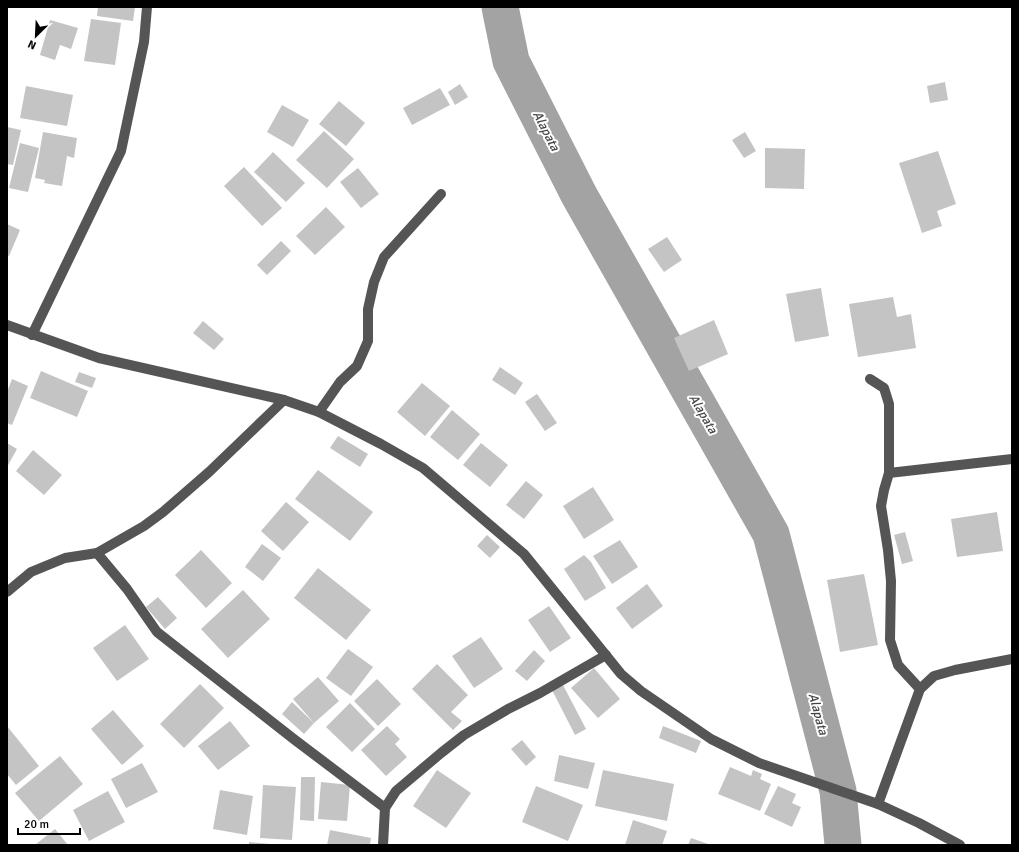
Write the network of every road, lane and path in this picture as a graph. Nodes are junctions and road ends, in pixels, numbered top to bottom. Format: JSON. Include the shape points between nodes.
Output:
{"nodes":[{"id":1,"x":147,"y":7,"type":"edge"},
{"id":2,"x":441,"y":194,"type":"dead end"},
{"id":3,"x":7,"y":325,"type":"edge"},
{"id":4,"x":32,"y":335,"type":"junction"},
{"id":5,"x":870,"y":379,"type":"dead end"},
{"id":6,"x":284,"y":400,"type":"junction"},
{"id":7,"x":319,"y":412,"type":"junction"},
{"id":8,"x":1012,"y":459,"type":"edge"},
{"id":9,"x":889,"y":473,"type":"junction"},
{"id":10,"x":97,"y":553,"type":"junction"},
{"id":11,"x":7,"y":592,"type":"edge"},
{"id":12,"x":606,"y":655,"type":"junction"},
{"id":13,"x":1012,"y":659,"type":"edge"},
{"id":14,"x":920,"y":688,"type":"junction"},
{"id":15,"x":878,"y":804,"type":"junction"},
{"id":16,"x":386,"y":808,"type":"junction"},
{"id":17,"x":383,"y":845,"type":"edge"},
{"id":18,"x":960,"y":845,"type":"edge"}],
"edges":[{"from":1,"to":4,"type":"street","via":[[144,42],[121,151]]},
{"from":2,"to":7,"type":"street","via":[[384,257],[374,282],[368,309],[368,341],[357,366],[340,382]]},
{"from":3,"to":4,"type":"street"},
{"from":4,"to":6,"type":"street","via":[[99,358]]},
{"from":5,"to":9,"type":"street","via":[[884,388],[888,404]]},
{"from":6,"to":7,"type":"street"},
{"from":6,"to":10,"type":"street","via":[[163,512]]},
{"from":7,"to":12,"type":"street","via":[[423,468],[464,502],[524,554]]},
{"from":8,"to":9,"type":"street"},
{"from":9,"to":14,"type":"street","via":[[881,506],[891,582],[890,640],[898,665]]},
{"from":10,"to":11,"type":"street","via":[[65,558],[31,572]]},
{"from":10,"to":16,"type":"street","via":[[127,589],[157,632]]},
{"from":12,"to":15,"type":"street","via":[[621,674],[641,691],[712,740],[759,763]]},
{"from":12,"to":16,"type":"street","via":[[464,735],[396,792]]},
{"from":13,"to":14,"type":"street","via":[[934,676]]},
{"from":14,"to":15,"type":"street"},
{"from":15,"to":18,"type":"street","via":[[919,822]]},
{"from":16,"to":17,"type":"street"}]}
